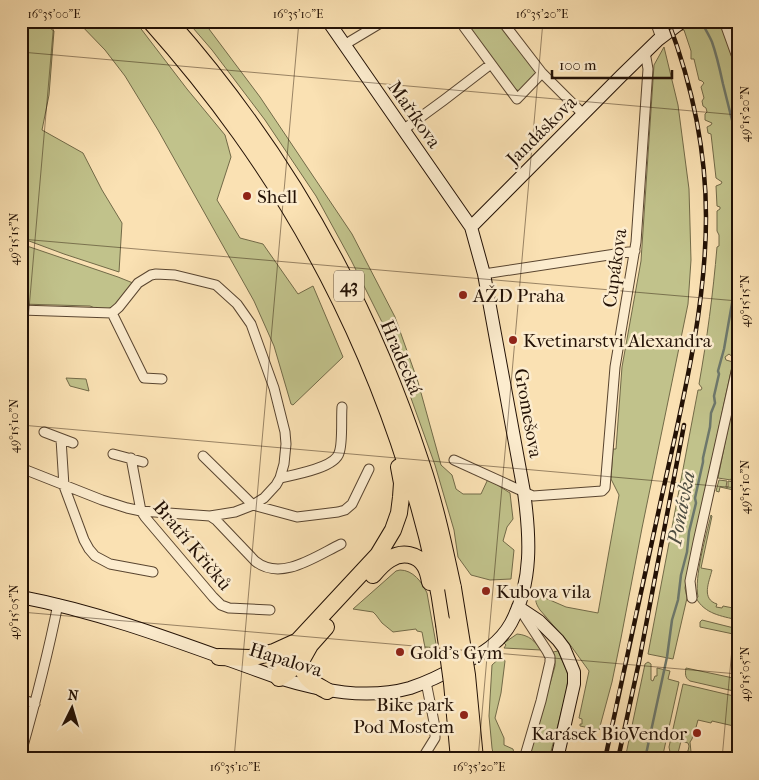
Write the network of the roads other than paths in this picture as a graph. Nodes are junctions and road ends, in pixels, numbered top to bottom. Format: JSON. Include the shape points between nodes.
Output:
{"nodes":[{"id":1,"x":150,"y":21,"type":"edge"},
{"id":2,"x":169,"y":21,"type":"edge"},
{"id":3,"x":328,"y":21,"type":"edge"},
{"id":4,"x":384,"y":21,"type":"edge"},
{"id":5,"x":474,"y":21,"type":"edge"},
{"id":6,"x":502,"y":21,"type":"edge"},
{"id":7,"x":655,"y":21,"type":"edge"},
{"id":8,"x":683,"y":21,"type":"edge"},
{"id":9,"x":724,"y":21,"type":"edge"},
{"id":10,"x":661,"y":38,"type":"junction"},
{"id":11,"x":344,"y":45,"type":"junction"},
{"id":12,"x":645,"y":52,"type":"junction"},
{"id":13,"x":738,"y":60,"type":"edge"},
{"id":14,"x":491,"y":64,"type":"junction"},
{"id":15,"x":542,"y":73,"type":"junction"},
{"id":16,"x":583,"y":114,"type":"junction"},
{"id":17,"x":403,"y":130,"type":"junction"},
{"id":18,"x":471,"y":227,"type":"junction"},
{"id":19,"x":635,"y":250,"type":"junction"},
{"id":20,"x":484,"y":274,"type":"junction"},
{"id":21,"x":21,"y":310,"type":"edge"},
{"id":22,"x":112,"y":313,"type":"junction"},
{"id":23,"x":738,"y":363,"type":"edge"},
{"id":24,"x":162,"y":379,"type":"dead end"},
{"id":25,"x":342,"y":407,"type":"dead end"},
{"id":26,"x":391,"y":420,"type":"junction"},
{"id":27,"x":44,"y":432,"type":"dead end"},
{"id":28,"x":61,"y":439,"type":"junction"},
{"id":29,"x":73,"y":443,"type":"dead end"},
{"id":30,"x":113,"y":454,"type":"dead end"},
{"id":31,"x":203,"y":456,"type":"dead end"},
{"id":32,"x":131,"y":458,"type":"junction"},
{"id":33,"x":454,"y":460,"type":"dead end"},
{"id":34,"x":142,"y":462,"type":"dead end"},
{"id":35,"x":21,"y":468,"type":"edge"},
{"id":36,"x":369,"y":469,"type":"dead end"},
{"id":37,"x":280,"y":478,"type":"junction"},
{"id":38,"x":64,"y":486,"type":"junction"},
{"id":39,"x":524,"y":492,"type":"junction"},
{"id":40,"x":253,"y":505,"type":"junction"},
{"id":41,"x":141,"y":511,"type":"junction"},
{"id":42,"x":210,"y":516,"type":"junction"},
{"id":43,"x":341,"y":544,"type":"dead end"},
{"id":44,"x":152,"y":572,"type":"dead end"},
{"id":45,"x":442,"y":590,"type":"junction"},
{"id":46,"x":21,"y":597,"type":"edge"},
{"id":47,"x":692,"y":598,"type":"dead end"},
{"id":48,"x":58,"y":604,"type":"junction"},
{"id":49,"x":518,"y":607,"type":"junction"},
{"id":50,"x":270,"y":610,"type":"dead end"},
{"id":51,"x":298,"y":641,"type":"junction"},
{"id":52,"x":219,"y":657,"type":"junction"},
{"id":53,"x":301,"y":661,"type":"junction"},
{"id":54,"x":279,"y":678,"type":"junction"},
{"id":55,"x":426,"y":682,"type":"junction"},
{"id":56,"x":327,"y":691,"type":"junction"},
{"id":57,"x":21,"y":699,"type":"edge"},
{"id":58,"x":34,"y":704,"type":"junction"},
{"id":59,"x":21,"y":753,"type":"edge"},
{"id":60,"x":422,"y":759,"type":"edge"},
{"id":61,"x":459,"y":759,"type":"edge"},
{"id":62,"x":475,"y":759,"type":"edge"},
{"id":63,"x":524,"y":759,"type":"edge"},
{"id":64,"x":557,"y":759,"type":"edge"}],
"edges":[{"from":1,"to":26,"type":"highway","name":"Hradecká","number":"43","via":[[245,140],[291,212],[335,289]]},
{"from":2,"to":45,"type":"highway","name":"Hradecká","number":"43","via":[[263,140],[299,195],[363,315],[404,412],[432,498]]},
{"from":3,"to":11,"type":"street","name":"Maříkova"},
{"from":4,"to":11,"type":"street"},
{"from":5,"to":14,"type":"street","via":[[464,28]]},
{"from":6,"to":15,"type":"street"},
{"from":7,"to":10,"type":"street"},
{"from":8,"to":10,"type":"street","name":"Jandáskova"},
{"from":9,"to":13,"type":"street"},
{"from":10,"to":12,"type":"street","name":"Jandáskova"},
{"from":11,"to":17,"type":"street","name":"Maříkova"},
{"from":12,"to":16,"type":"street","name":"Jandáskova"},
{"from":12,"to":19,"type":"street","name":"Cupákova","via":[[648,69]]},
{"from":14,"to":15,"type":"street","via":[[517,99]]},
{"from":14,"to":17,"type":"street"},
{"from":15,"to":16,"type":"street"},
{"from":16,"to":18,"type":"street","name":"Jandáskova"},
{"from":17,"to":18,"type":"street","name":"Maříkova"},
{"from":18,"to":20,"type":"street","name":"Gromešova"},
{"from":19,"to":20,"type":"street"},
{"from":19,"to":39,"type":"street","name":"Cupákova","via":[[615,367],[605,488],[533,496]]},
{"from":20,"to":39,"type":"street","name":"Gromešova"},
{"from":21,"to":22,"type":"street"},
{"from":22,"to":24,"type":"street","via":[[144,378]]},
{"from":22,"to":37,"type":"street","name":"Bratří Křičků","via":[[138,284],[151,275],[163,274],[216,285],[237,304],[251,324],[274,388],[286,444]]},
{"from":23,"to":47,"type":"street","via":[[696,550],[690,581]]},
{"from":25,"to":37,"type":"street","via":[[337,458],[318,468]]},
{"from":26,"to":45,"type":"highway","name":"Hradecká","number":"43"},
{"from":26,"to":51,"type":"highway","via":[[402,483],[399,513],[393,530],[378,555]]},
{"from":27,"to":28,"type":"street"},
{"from":28,"to":29,"type":"street"},
{"from":28,"to":38,"type":"street"},
{"from":30,"to":32,"type":"street"},
{"from":31,"to":40,"type":"street"},
{"from":32,"to":34,"type":"street"},
{"from":32,"to":41,"type":"street","name":"Bratří Křičků"},
{"from":33,"to":39,"type":"street"},
{"from":35,"to":38,"type":"street","name":"Bratří Křičků"},
{"from":36,"to":40,"type":"street","via":[[352,504],[345,510],[297,517]]},
{"from":37,"to":40,"type":"street","name":"Bratří Křičků","via":[[264,498]]},
{"from":38,"to":41,"type":"street","name":"Bratří Křičků"},
{"from":38,"to":44,"type":"street","via":[[84,540],[95,556],[110,564]]},
{"from":39,"to":49,"type":"street","name":"Gromešova","via":[[529,553]]},
{"from":40,"to":42,"type":"street","name":"Bratří Křičků"},
{"from":41,"to":42,"type":"street","name":"Bratří Křičků"},
{"from":41,"to":50,"type":"street","name":"Bratří Křičků","via":[[221,605]]},
{"from":42,"to":43,"type":"street","name":"Bratří Křičků","via":[[261,566],[276,570],[299,566]]},
{"from":45,"to":53,"type":"highway","via":[[419,559],[404,554],[390,558],[310,645]]},
{"from":45,"to":61,"type":"highway","name":"Hradecká","number":"43","bridge":true},
{"from":45,"to":62,"type":"highway","name":"Hradecká","number":"43","bridge":true,"via":[[467,675]]},
{"from":46,"to":48,"type":"street","name":"Hapalova"},
{"from":48,"to":52,"type":"street","name":"Hapalova","via":[[115,620]]},
{"from":48,"to":58,"type":"street"},
{"from":49,"to":55,"type":"street","name":"Hapalova","via":[[508,629],[492,646]]},
{"from":49,"to":63,"type":"street","via":[[550,657]]},
{"from":49,"to":64,"type":"street","via":[[540,621],[558,640],[574,672]]},
{"from":51,"to":52,"type":"highway","via":[[250,658]]},
{"from":51,"to":54,"type":"highway","via":[[282,663]]},
{"from":52,"to":54,"type":"street","name":"Hapalova"},
{"from":53,"to":54,"type":"highway"},
{"from":53,"to":56,"type":"highway","via":[[308,680]]},
{"from":54,"to":56,"type":"street","name":"Hapalova"},
{"from":55,"to":56,"type":"street","name":"Hapalova","via":[[386,692]]},
{"from":55,"to":60,"type":"street","via":[[435,727],[434,738]]},
{"from":57,"to":58,"type":"street"},
{"from":58,"to":59,"type":"street"}]}
